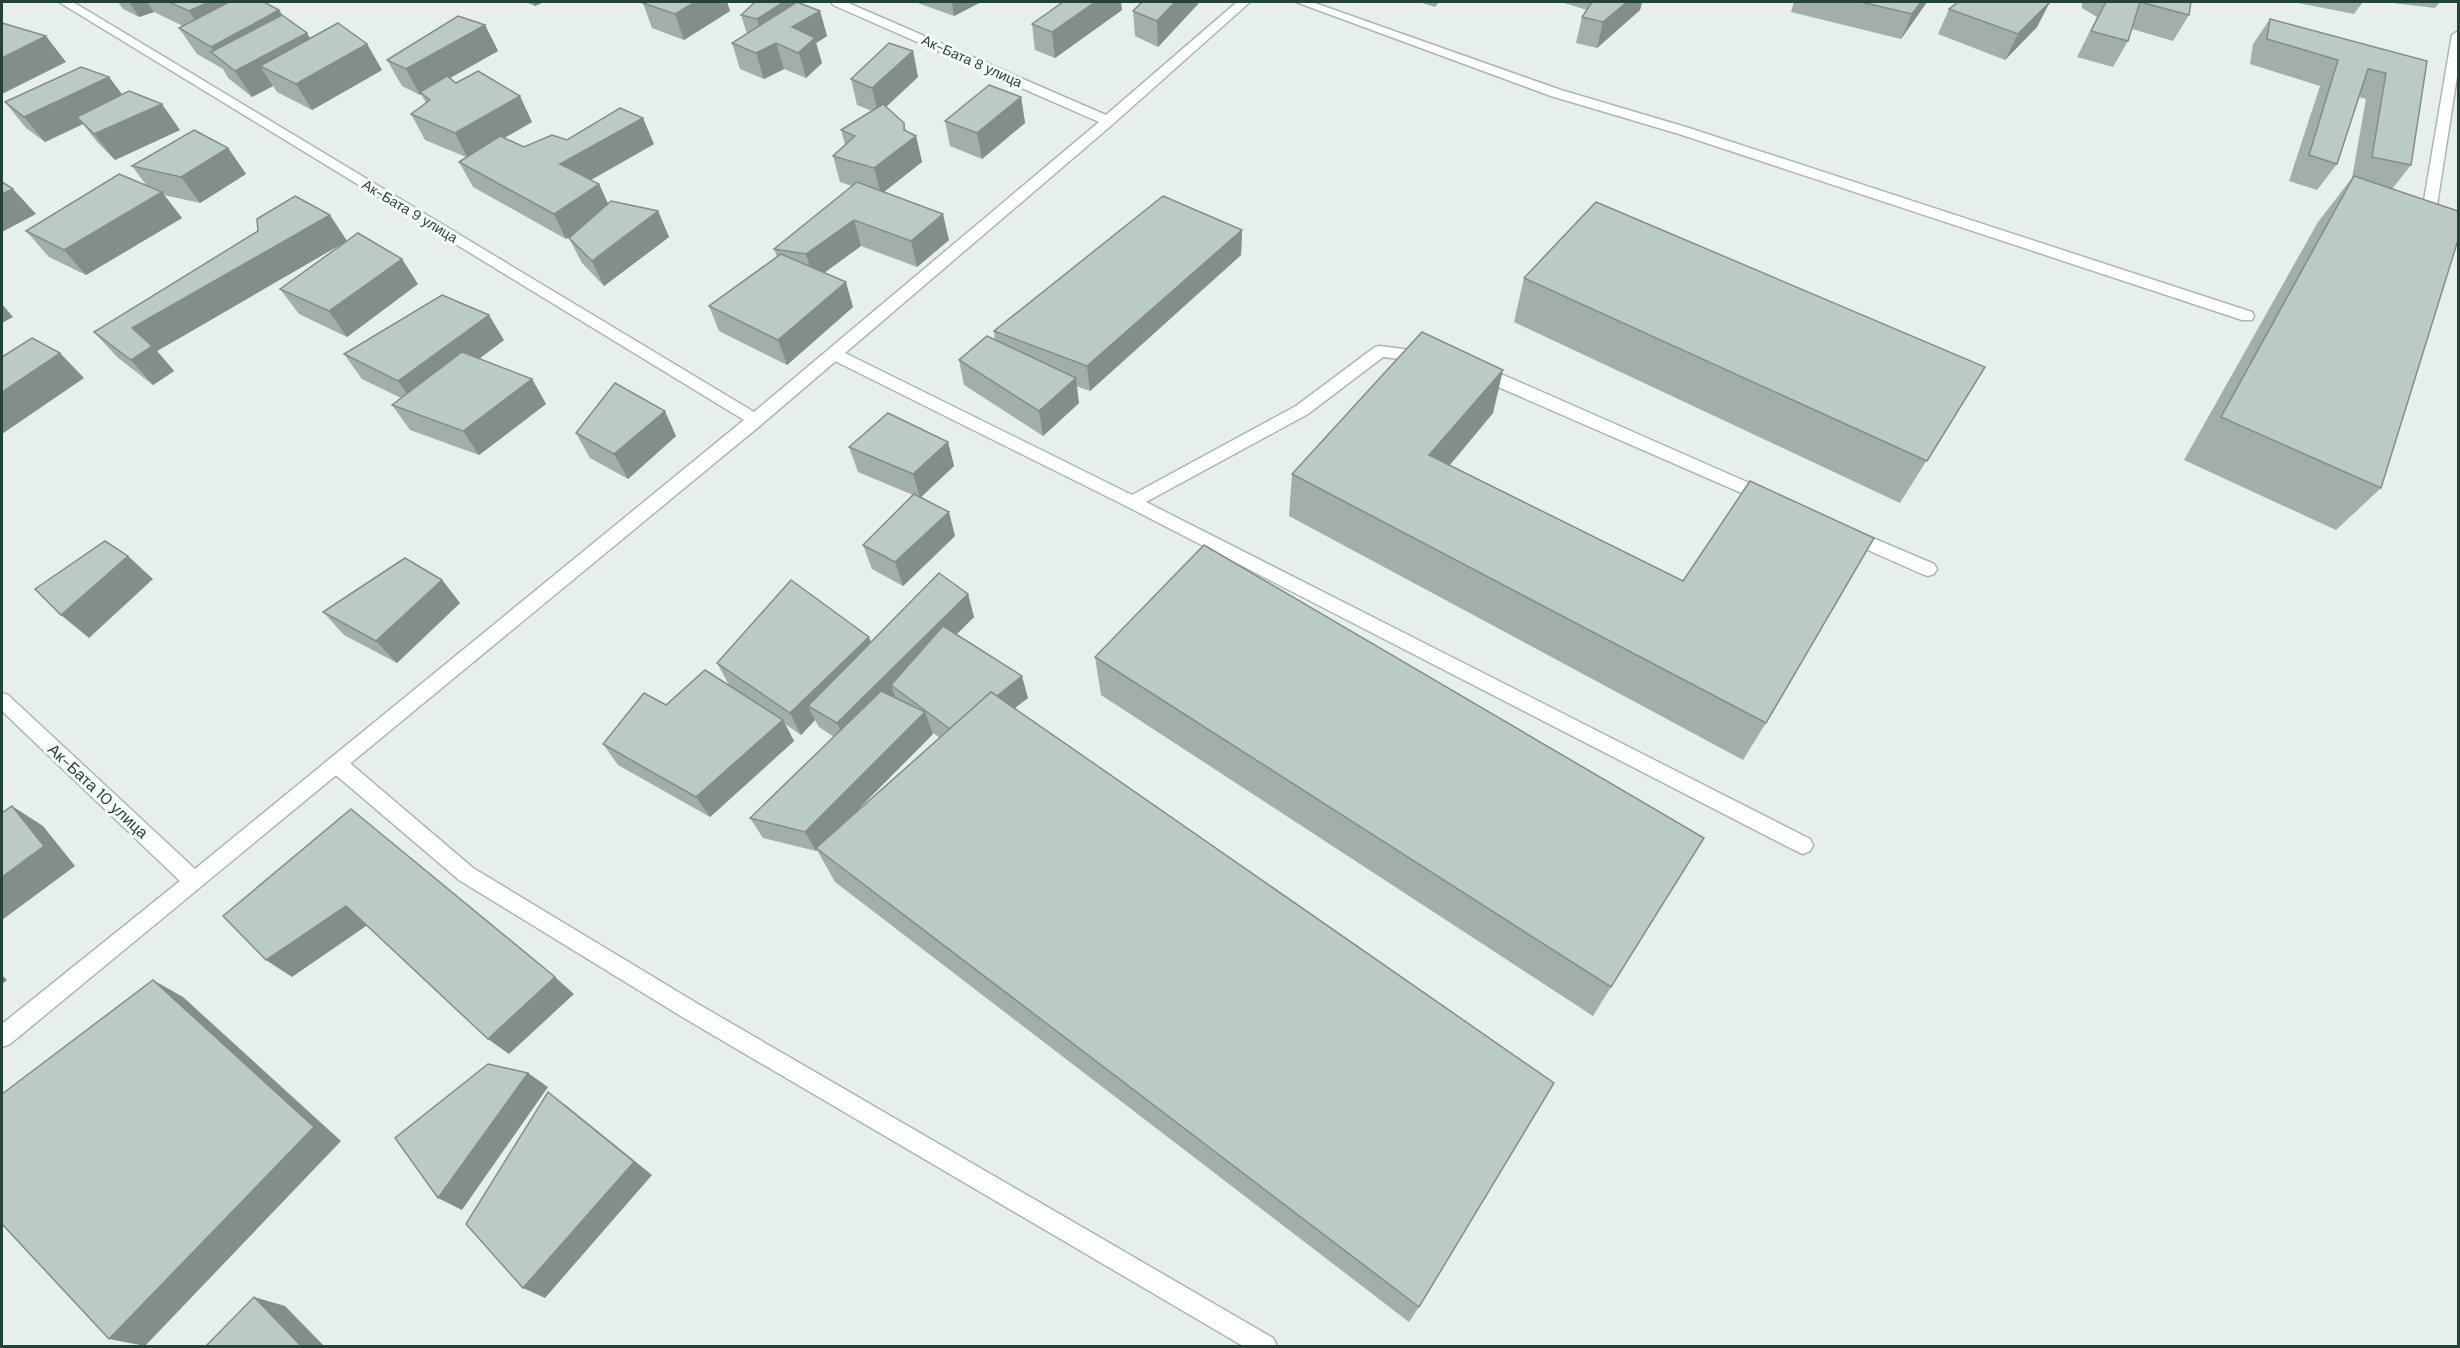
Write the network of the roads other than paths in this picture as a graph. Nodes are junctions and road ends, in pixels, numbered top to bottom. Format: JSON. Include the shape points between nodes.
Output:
{"nodes":[{"id":1,"x":65,"y":2,"type":"edge"},
{"id":2,"x":837,"y":2,"type":"edge"},
{"id":3,"x":1244,"y":2,"type":"edge"},
{"id":4,"x":1302,"y":2,"type":"edge"},
{"id":5,"x":2458,"y":35,"type":"edge"},
{"id":6,"x":1108,"y":121,"type":"junction"},
{"id":7,"x":2427,"y":224,"type":"edge"},
{"id":8,"x":2247,"y":316,"type":"dead end"},
{"id":9,"x":834,"y":354,"type":"junction"},
{"id":10,"x":1439,"y":360,"type":"edge"},
{"id":11,"x":1462,"y":367,"type":"edge"},
{"id":12,"x":756,"y":420,"type":"junction"},
{"id":13,"x":1132,"y":502,"type":"junction"},
{"id":14,"x":1777,"y":502,"type":"edge"},
{"id":15,"x":1831,"y":526,"type":"edge"},
{"id":16,"x":1928,"y":569,"type":"dead end"},
{"id":17,"x":2,"y":700,"type":"edge"},
{"id":18,"x":337,"y":764,"type":"junction"},
{"id":19,"x":1803,"y":845,"type":"dead end"},
{"id":20,"x":194,"y":881,"type":"junction"},
{"id":21,"x":2,"y":1037,"type":"edge"},
{"id":22,"x":1265,"y":1347,"type":"edge"}],
"edges":[{"from":1,"to":12,"type":"street","name":"Ак-Бата 9 улица"},
{"from":2,"to":6,"type":"street","name":"Ак-Бата 8 улица"},
{"from":3,"to":6,"type":"street"},
{"from":4,"to":8,"type":"street","via":[[1556,93],[1695,134]]},
{"from":5,"to":7,"type":"street"},
{"from":6,"to":9,"type":"street"},
{"from":9,"to":12,"type":"street"},
{"from":9,"to":13,"type":"street"},
{"from":10,"to":13,"type":"street","via":[[1380,351],[1302,410]]},
{"from":11,"to":14,"type":"street","via":[[1496,378]]},
{"from":12,"to":18,"type":"street"},
{"from":13,"to":19,"type":"street"},
{"from":15,"to":16,"type":"street"},
{"from":17,"to":20,"type":"street","name":"Ак-Бата 10 улица"},
{"from":18,"to":20,"type":"street"},
{"from":18,"to":22,"type":"street","via":[[466,874],[691,1011]]},
{"from":20,"to":21,"type":"street"}]}
